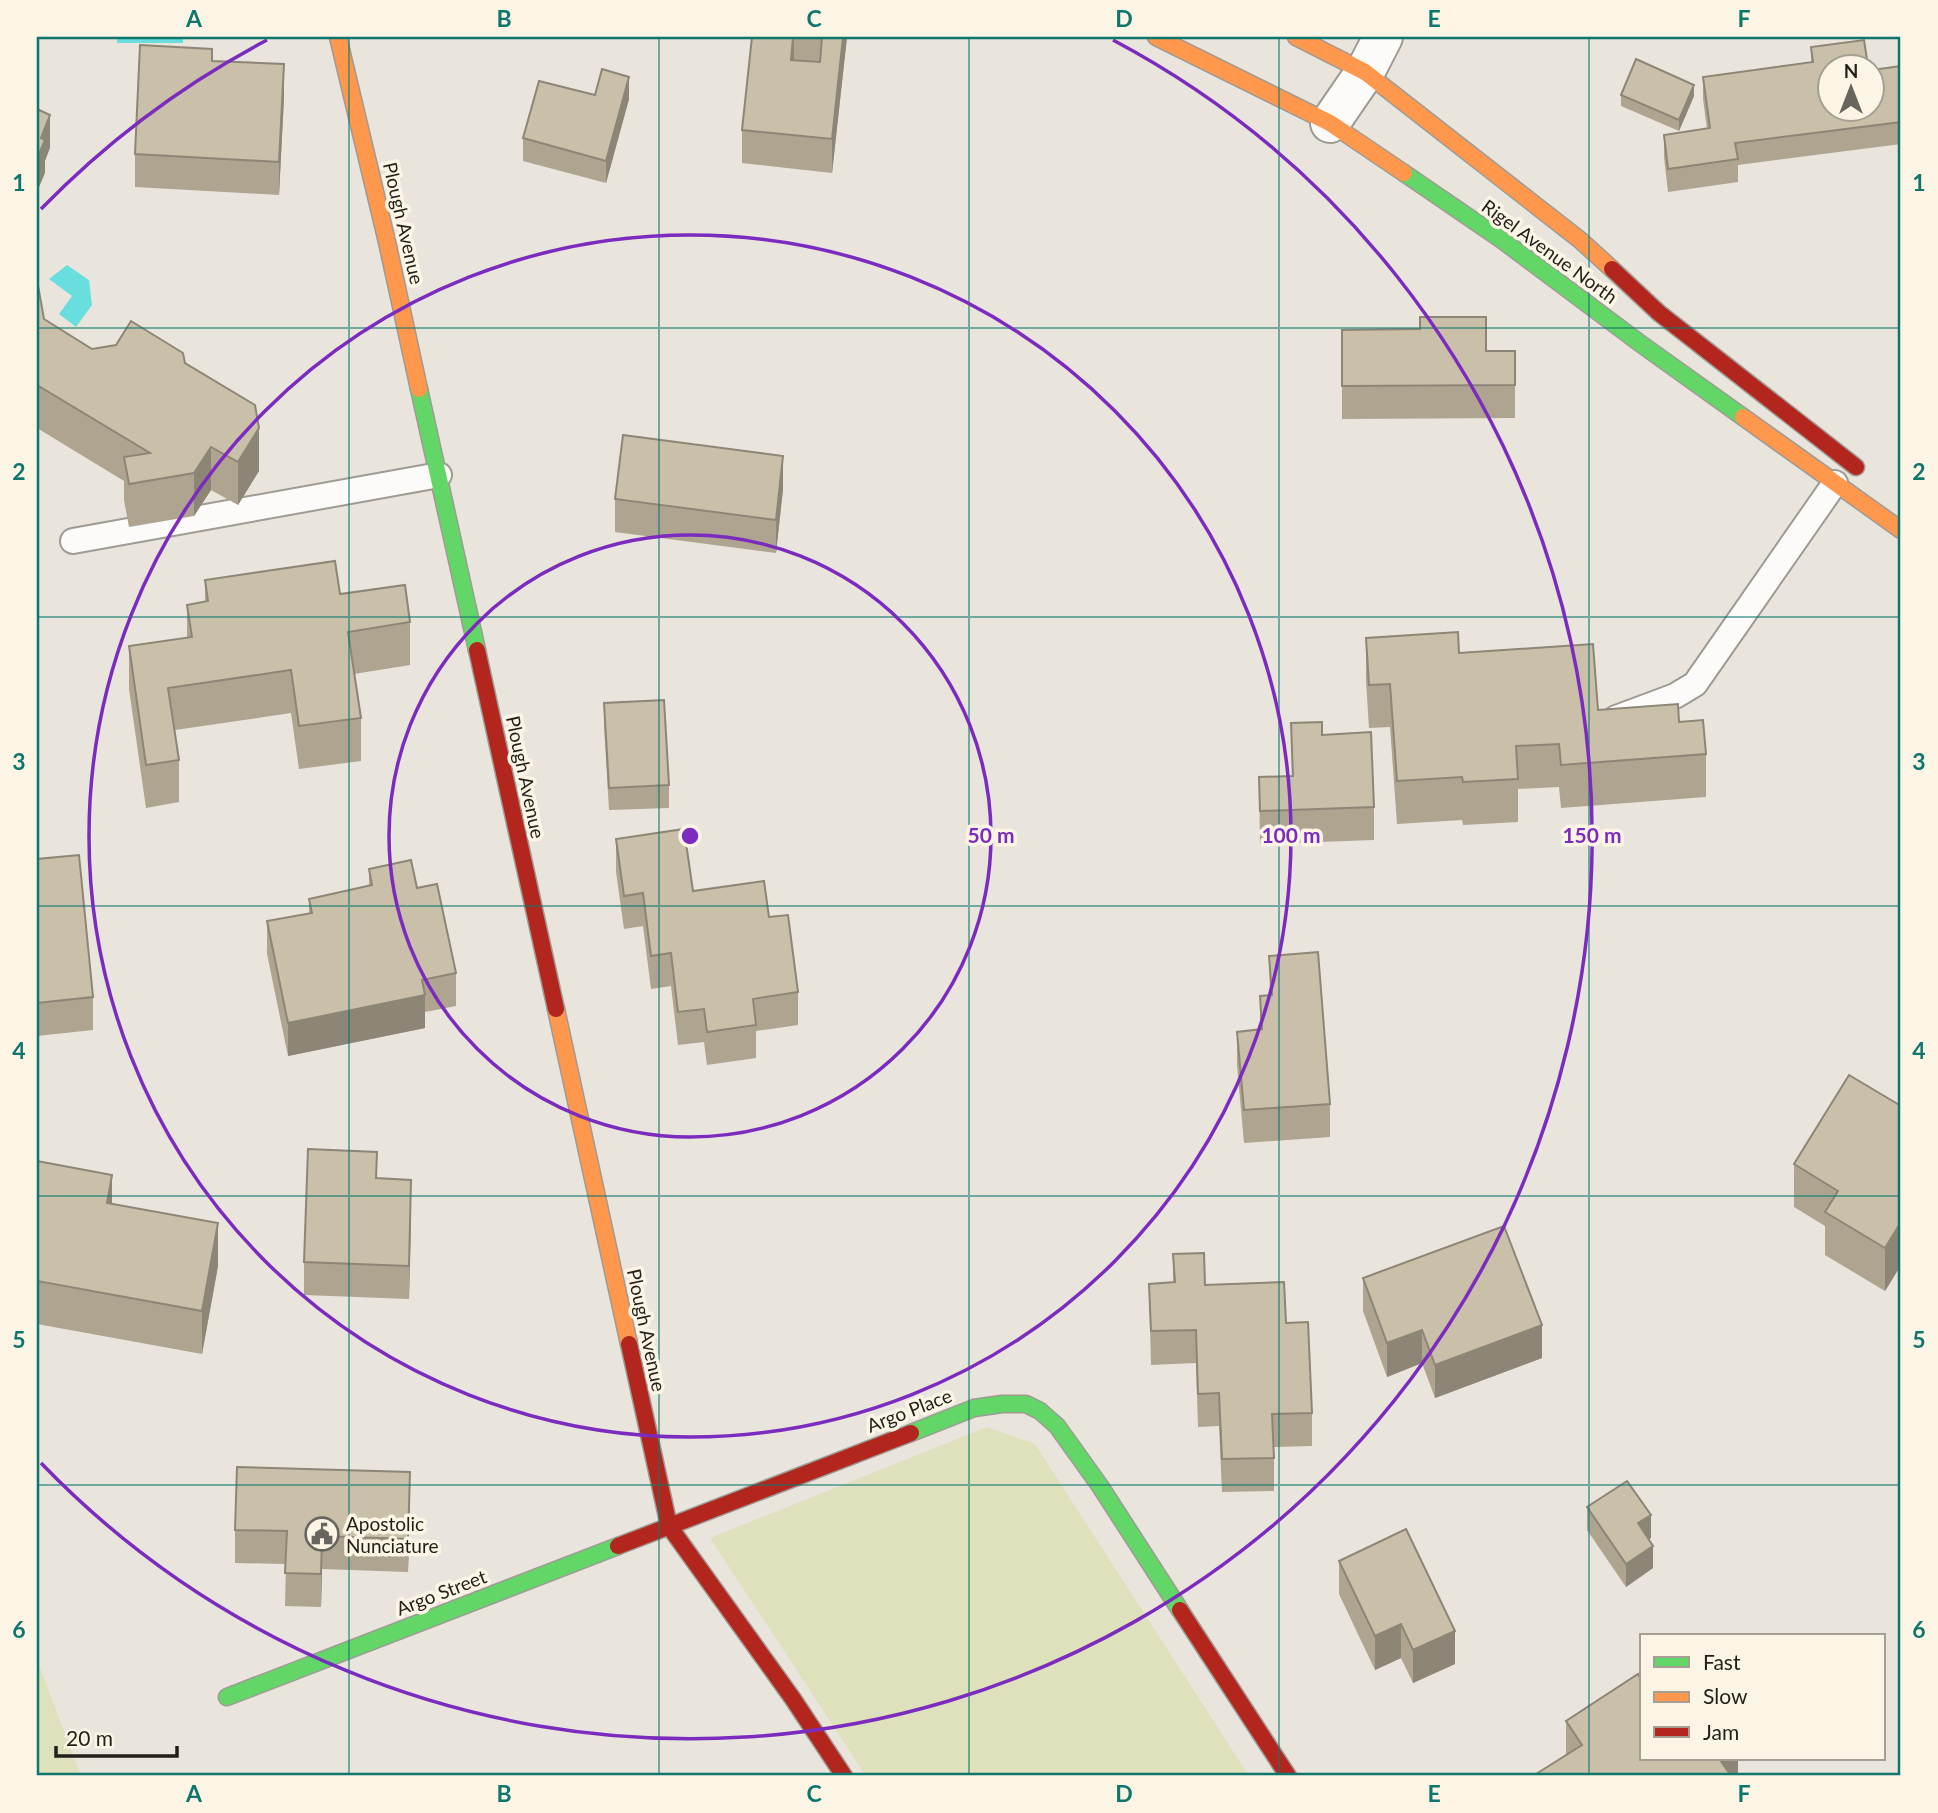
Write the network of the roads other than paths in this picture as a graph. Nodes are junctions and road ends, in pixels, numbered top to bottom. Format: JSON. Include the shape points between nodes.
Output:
{"nodes":[{"id":1,"x":338,"y":37,"type":"edge"},
{"id":2,"x":1156,"y":37,"type":"edge"},
{"id":3,"x":1175,"y":37,"type":"edge"},
{"id":4,"x":1296,"y":37,"type":"edge"},
{"id":5,"x":1383,"y":37,"type":"edge"},
{"id":6,"x":1190,"y":54,"type":"junction"},
{"id":7,"x":1364,"y":72,"type":"junction"},
{"id":8,"x":1330,"y":122,"type":"junction"},
{"id":9,"x":439,"y":475,"type":"junction"},
{"id":10,"x":1869,"y":478,"type":"dead end"},
{"id":11,"x":1835,"y":483,"type":"junction"},
{"id":12,"x":1901,"y":530,"type":"edge"},
{"id":13,"x":73,"y":541,"type":"dead end"},
{"id":14,"x":1615,"y":718,"type":"edge"},
{"id":15,"x":669,"y":1526,"type":"junction"},
{"id":16,"x":228,"y":1698,"type":"dead end"},
{"id":17,"x":844,"y":1776,"type":"edge"},
{"id":18,"x":1287,"y":1776,"type":"edge"}],
"edges":[{"from":1,"to":9,"type":"street","name":"Plough Avenue"},
{"from":2,"to":6,"type":"street","name":"Rigel Avenue North"},
{"from":3,"to":6,"type":"street"},
{"from":4,"to":7,"type":"street","name":"Rigel Avenue North"},
{"from":5,"to":7,"type":"street"},
{"from":6,"to":8,"type":"street","name":"Rigel Avenue North"},
{"from":7,"to":8,"type":"street"},
{"from":7,"to":10,"type":"street","name":"Rigel Avenue North","via":[[1580,240],[1659,313]]},
{"from":8,"to":11,"type":"street","name":"Rigel Avenue North","via":[[1502,240]]},
{"from":9,"to":13,"type":"lane"},
{"from":9,"to":15,"type":"street","name":"Plough Avenue"},
{"from":11,"to":12,"type":"street","name":"Rigel Avenue North"},
{"from":11,"to":14,"type":"lane","via":[[1695,684]]},
{"from":15,"to":16,"type":"street","name":"Argo Street"},
{"from":15,"to":17,"type":"street"},
{"from":15,"to":18,"type":"street","name":"Argo Place","via":[[974,1408],[1026,1404],[1057,1426],[1101,1486]]}]}
